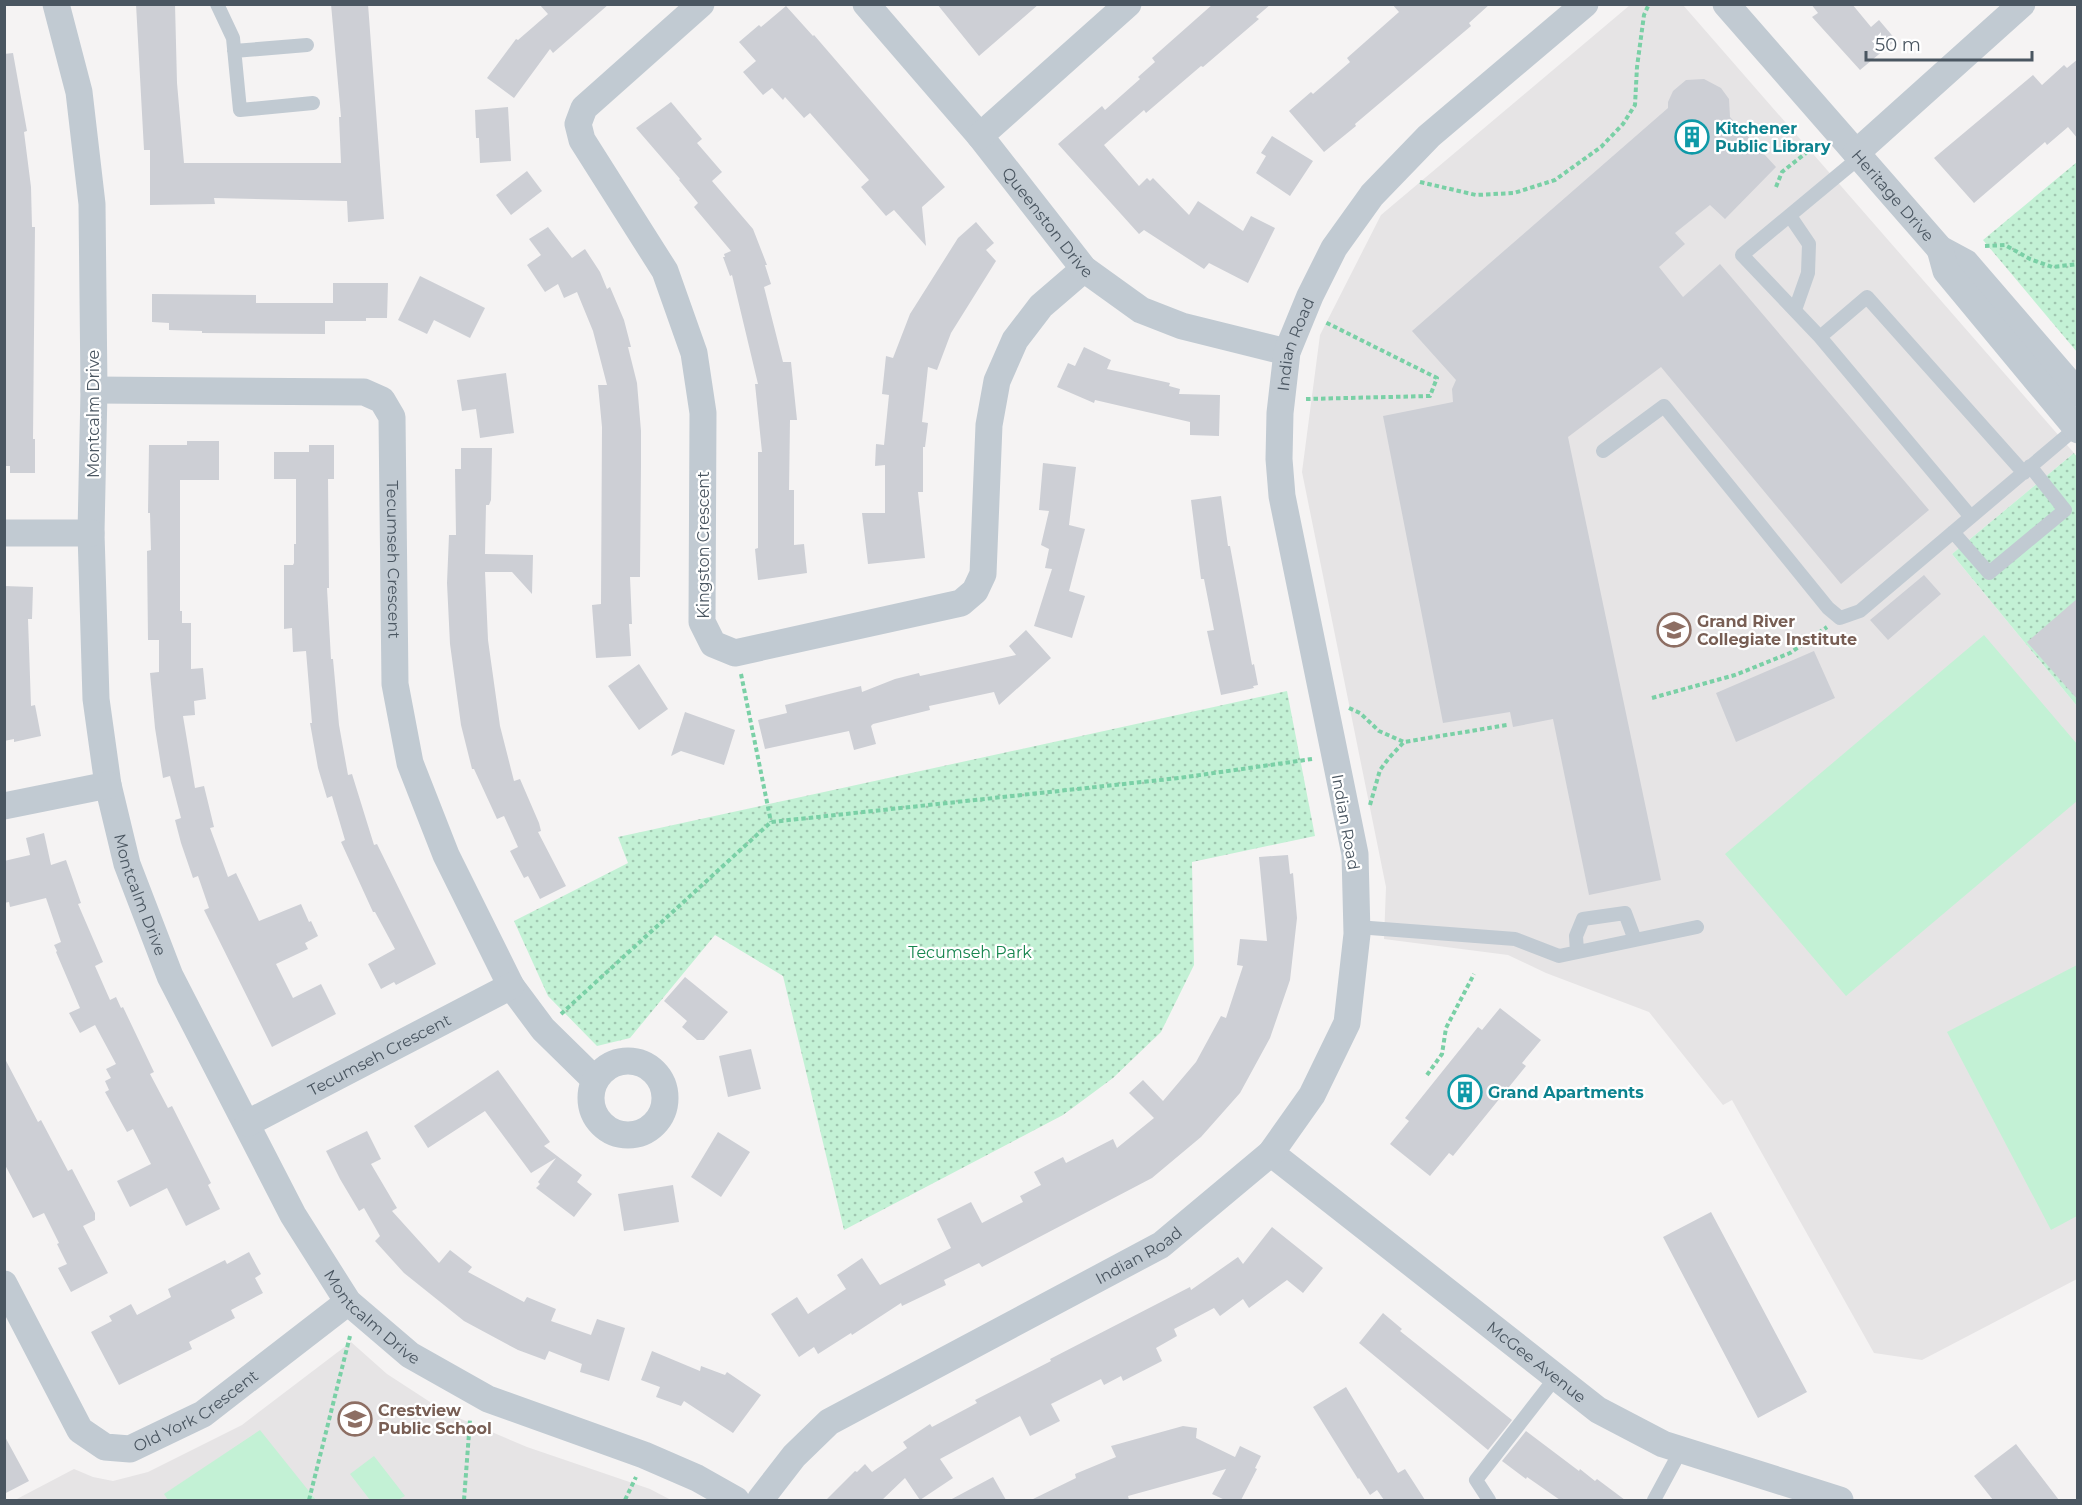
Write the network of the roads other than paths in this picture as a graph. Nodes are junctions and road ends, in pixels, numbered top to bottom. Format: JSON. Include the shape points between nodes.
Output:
{"nodes":[{"id":1,"x":56,"y":4,"type":"edge"},
{"id":2,"x":217,"y":4,"type":"edge"},
{"id":3,"x":701,"y":4,"type":"edge"},
{"id":4,"x":866,"y":4,"type":"edge"},
{"id":5,"x":1128,"y":4,"type":"edge"},
{"id":6,"x":1585,"y":4,"type":"edge"},
{"id":7,"x":1726,"y":4,"type":"edge"},
{"id":8,"x":2022,"y":4,"type":"edge"},
{"id":9,"x":308,"y":45,"type":"dead end"},
{"id":10,"x":234,"y":51,"type":"junction"},
{"id":11,"x":313,"y":103,"type":"dead end"},
{"id":12,"x":980,"y":136,"type":"junction"},
{"id":13,"x":1858,"y":155,"type":"junction"},
{"id":14,"x":1790,"y":216,"type":"junction"},
{"id":15,"x":1940,"y":249,"type":"junction"},
{"id":16,"x":1084,"y":269,"type":"junction"},
{"id":17,"x":1795,"y":310,"type":"junction"},
{"id":18,"x":1820,"y":337,"type":"junction"},
{"id":19,"x":1287,"y":352,"type":"junction"},
{"id":20,"x":94,"y":390,"type":"junction"},
{"id":21,"x":2078,"y":393,"type":"edge"},
{"id":22,"x":2077,"y":428,"type":"edge"},
{"id":23,"x":1603,"y":451,"type":"dead end"},
{"id":24,"x":2027,"y":470,"type":"junction"},
{"id":25,"x":1971,"y":517,"type":"junction"},
{"id":26,"x":1953,"y":532,"type":"junction"},
{"id":27,"x":4,"y":533,"type":"edge"},
{"id":28,"x":92,"y":533,"type":"junction"},
{"id":29,"x":108,"y":785,"type":"junction"},
{"id":30,"x":4,"y":806,"type":"edge"},
{"id":31,"x":1357,"y":927,"type":"junction"},
{"id":32,"x":1697,"y":927,"type":"dead end"},
{"id":33,"x":1635,"y":940,"type":"junction"},
{"id":34,"x":1577,"y":952,"type":"junction"},
{"id":35,"x":511,"y":986,"type":"junction"},
{"id":36,"x":595,"y":1080,"type":"dead end"},
{"id":37,"x":248,"y":1123,"type":"junction"},
{"id":38,"x":1271,"y":1153,"type":"junction"},
{"id":39,"x":4,"y":1284,"type":"edge"},
{"id":40,"x":348,"y":1302,"type":"junction"},
{"id":41,"x":1556,"y":1377,"type":"junction"},
{"id":42,"x":1681,"y":1450,"type":"junction"},
{"id":43,"x":736,"y":1500,"type":"edge"},
{"id":44,"x":760,"y":1500,"type":"edge"},
{"id":45,"x":1489,"y":1500,"type":"edge"},
{"id":46,"x":1654,"y":1500,"type":"edge"},
{"id":47,"x":1840,"y":1500,"type":"edge"}],
"edges":[{"from":1,"to":20,"type":"street","name":"Montcalm Drive","via":[[79,92],[92,204]]},
{"from":2,"to":10,"type":"lane","via":[[233,38]]},
{"from":3,"to":16,"type":"street","name":"Kingston Crescent","via":[[584,108],[578,124],[582,140],[665,271],[694,353],[703,413],[702,622],[713,644],[735,653],[961,603],[975,591],[983,574],[988,425],[997,381],[1015,340],[1041,306]]},
{"from":4,"to":12,"type":"street","name":"Queenston Drive"},
{"from":5,"to":12,"type":"street"},
{"from":6,"to":19,"type":"street","name":"Indian Road","via":[[1429,136],[1372,195],[1334,248]]},
{"from":7,"to":13,"type":"street","name":"Heritage Drive"},
{"from":8,"to":13,"type":"street"},
{"from":9,"to":10,"type":"lane"},
{"from":10,"to":11,"type":"lane","via":[[240,110]]},
{"from":12,"to":16,"type":"street","name":"Queenston Drive"},
{"from":13,"to":14,"type":"lane"},
{"from":13,"to":15,"type":"street","name":"Heritage Drive"},
{"from":14,"to":17,"type":"lane","via":[[1809,244],[1808,273]]},
{"from":14,"to":17,"type":"lane","via":[[1742,255]]},
{"from":15,"to":21,"type":"street","name":"Heritage Drive","via":[[1966,263]]},
{"from":15,"to":22,"type":"street","name":"Heritage Drive","via":[[1946,272]]},
{"from":16,"to":19,"type":"street","name":"Queenston Drive","via":[[1151,314],[1182,326]]},
{"from":17,"to":18,"type":"lane"},
{"from":18,"to":24,"type":"lane","via":[[1868,297]]},
{"from":18,"to":25,"type":"lane"},
{"from":19,"to":31,"type":"street","name":"Indian Road","via":[[1280,413],[1282,496],[1355,855]]},
{"from":20,"to":28,"type":"street","name":"Montcalm Drive"},
{"from":20,"to":35,"type":"street","name":"Tecumseh Crescent","via":[[364,392],[382,400],[392,417],[395,684],[410,763],[446,855]]},
{"from":22,"to":24,"type":"lane"},
{"from":23,"to":26,"type":"lane","via":[[1664,406],[1840,618],[1860,611]]},
{"from":24,"to":25,"type":"lane"},
{"from":24,"to":26,"type":"lane","via":[[2065,510],[1989,573]]},
{"from":25,"to":26,"type":"lane"},
{"from":27,"to":28,"type":"street"},
{"from":28,"to":29,"type":"street","name":"Montcalm Drive","via":[[96,699]]},
{"from":29,"to":30,"type":"street"},
{"from":29,"to":37,"type":"street","name":"Montcalm Drive","via":[[127,864],[170,976]]},
{"from":31,"to":34,"type":"lane","via":[[1515,939],[1559,956]]},
{"from":31,"to":38,"type":"street","name":"Indian Road","via":[[1347,1023],[1312,1095]]},
{"from":32,"to":33,"type":"lane"},
{"from":33,"to":34,"type":"lane"},
{"from":33,"to":34,"type":"lane","via":[[1625,913],[1584,919],[1576,936]]},
{"from":35,"to":36,"type":"street","name":"Tecumseh Crescent","via":[[543,1029]]},
{"from":35,"to":37,"type":"street","name":"Tecumseh Crescent"},
{"from":37,"to":40,"type":"street","name":"Montcalm Drive","via":[[293,1215]]},
{"from":38,"to":41,"type":"street","name":"McGee Avenue"},
{"from":38,"to":44,"type":"street","name":"Indian Road","via":[[1161,1245],[829,1422],[794,1456]]},
{"from":39,"to":40,"type":"street","name":"Old York Crescent","via":[[80,1430],[105,1447],[130,1449],[202,1414]]},
{"from":40,"to":43,"type":"street","name":"Montcalm Drive","via":[[410,1355],[488,1399],[644,1455]]},
{"from":41,"to":42,"type":"street","name":"McGee Avenue","via":[[1598,1410]]},
{"from":41,"to":45,"type":"lane","via":[[1476,1480]]},
{"from":42,"to":46,"type":"lane"},
{"from":42,"to":47,"type":"street","name":"McGee Avenue"}]}
